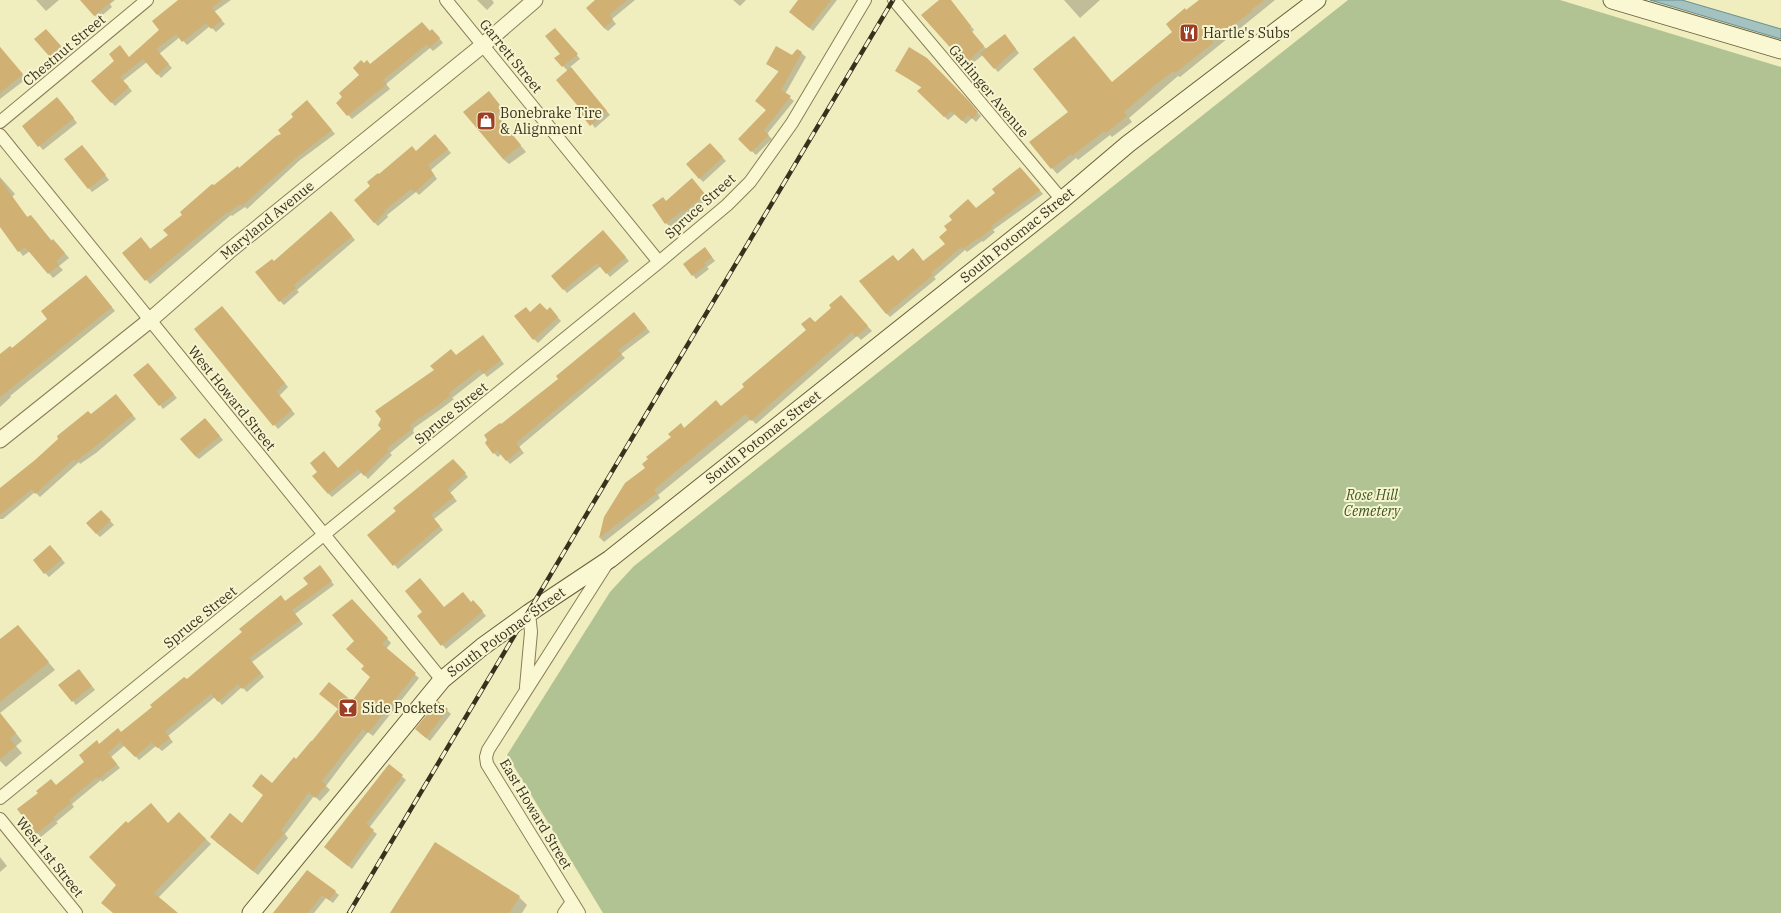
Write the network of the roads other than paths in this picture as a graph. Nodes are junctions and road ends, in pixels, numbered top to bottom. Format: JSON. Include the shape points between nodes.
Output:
{"nodes":[{"id":1,"x":147,"y":0,"type":"edge"},
{"id":2,"x":446,"y":0,"type":"edge"},
{"id":3,"x":534,"y":0,"type":"edge"},
{"id":4,"x":865,"y":0,"type":"edge"},
{"id":5,"x":894,"y":0,"type":"edge"},
{"id":6,"x":1317,"y":0,"type":"edge"},
{"id":7,"x":1612,"y":0,"type":"edge"},
{"id":8,"x":482,"y":45,"type":"junction"},
{"id":9,"x":1781,"y":50,"type":"edge"},
{"id":10,"x":0,"y":122,"type":"edge"},
{"id":11,"x":0,"y":134,"type":"edge"},
{"id":12,"x":1062,"y":200,"type":"junction"},
{"id":13,"x":659,"y":262,"type":"junction"},
{"id":14,"x":149,"y":321,"type":"junction"},
{"id":15,"x":0,"y":440,"type":"edge"},
{"id":16,"x":325,"y":535,"type":"junction"},
{"id":17,"x":610,"y":558,"type":"junction"},
{"id":18,"x":529,"y":613,"type":"junction"},
{"id":19,"x":442,"y":680,"type":"junction"},
{"id":20,"x":526,"y":689,"type":"junction"},
{"id":21,"x":0,"y":798,"type":"edge"},
{"id":22,"x":0,"y":819,"type":"edge"},
{"id":23,"x":572,"y":902,"type":"junction"},
{"id":24,"x":76,"y":913,"type":"edge"},
{"id":25,"x":251,"y":913,"type":"edge"},
{"id":26,"x":564,"y":913,"type":"edge"},
{"id":27,"x":578,"y":913,"type":"edge"}],
"edges":[{"from":1,"to":10,"type":"street","name":"Chestnut Street"},
{"from":2,"to":8,"type":"street","name":"Garrett Street"},
{"from":3,"to":8,"type":"street","name":"Maryland Avenue"},
{"from":4,"to":13,"type":"street","name":"Spruce Street","via":[[792,123],[750,182],[727,205]]},
{"from":5,"to":12,"type":"street","name":"Garlinger Avenue"},
{"from":6,"to":12,"type":"main road","name":"South Potomac Street","via":[[1128,144]]},
{"from":7,"to":9,"type":"main road"},
{"from":8,"to":13,"type":"street","name":"Garrett Street"},
{"from":8,"to":14,"type":"street","name":"Maryland Avenue","via":[[228,251]]},
{"from":11,"to":14,"type":"street","name":"West Howard Street"},
{"from":12,"to":17,"type":"main road","name":"South Potomac Street"},
{"from":13,"to":16,"type":"street","name":"Spruce Street"},
{"from":14,"to":15,"type":"street","name":"Maryland Avenue"},
{"from":14,"to":16,"type":"street","name":"West Howard Street"},
{"from":16,"to":19,"type":"street","name":"West Howard Street"},
{"from":16,"to":21,"type":"street","name":"Spruce Street"},
{"from":17,"to":18,"type":"main road","name":"South Potomac Street"},
{"from":17,"to":20,"type":"street","name":"East Howard Street"},
{"from":18,"to":19,"type":"main road","name":"South Potomac Street"},
{"from":18,"to":20,"type":"street","name":"East Howard Street","via":[[531,632]]},
{"from":19,"to":25,"type":"main road","name":"South Potomac Street"},
{"from":20,"to":23,"type":"street","name":"East Howard Street","via":[[488,750],[487,764]]},
{"from":22,"to":24,"type":"street","name":"West 1st Street"},
{"from":23,"to":26,"type":"street"},
{"from":23,"to":27,"type":"street","name":"East Howard Street"}]}
